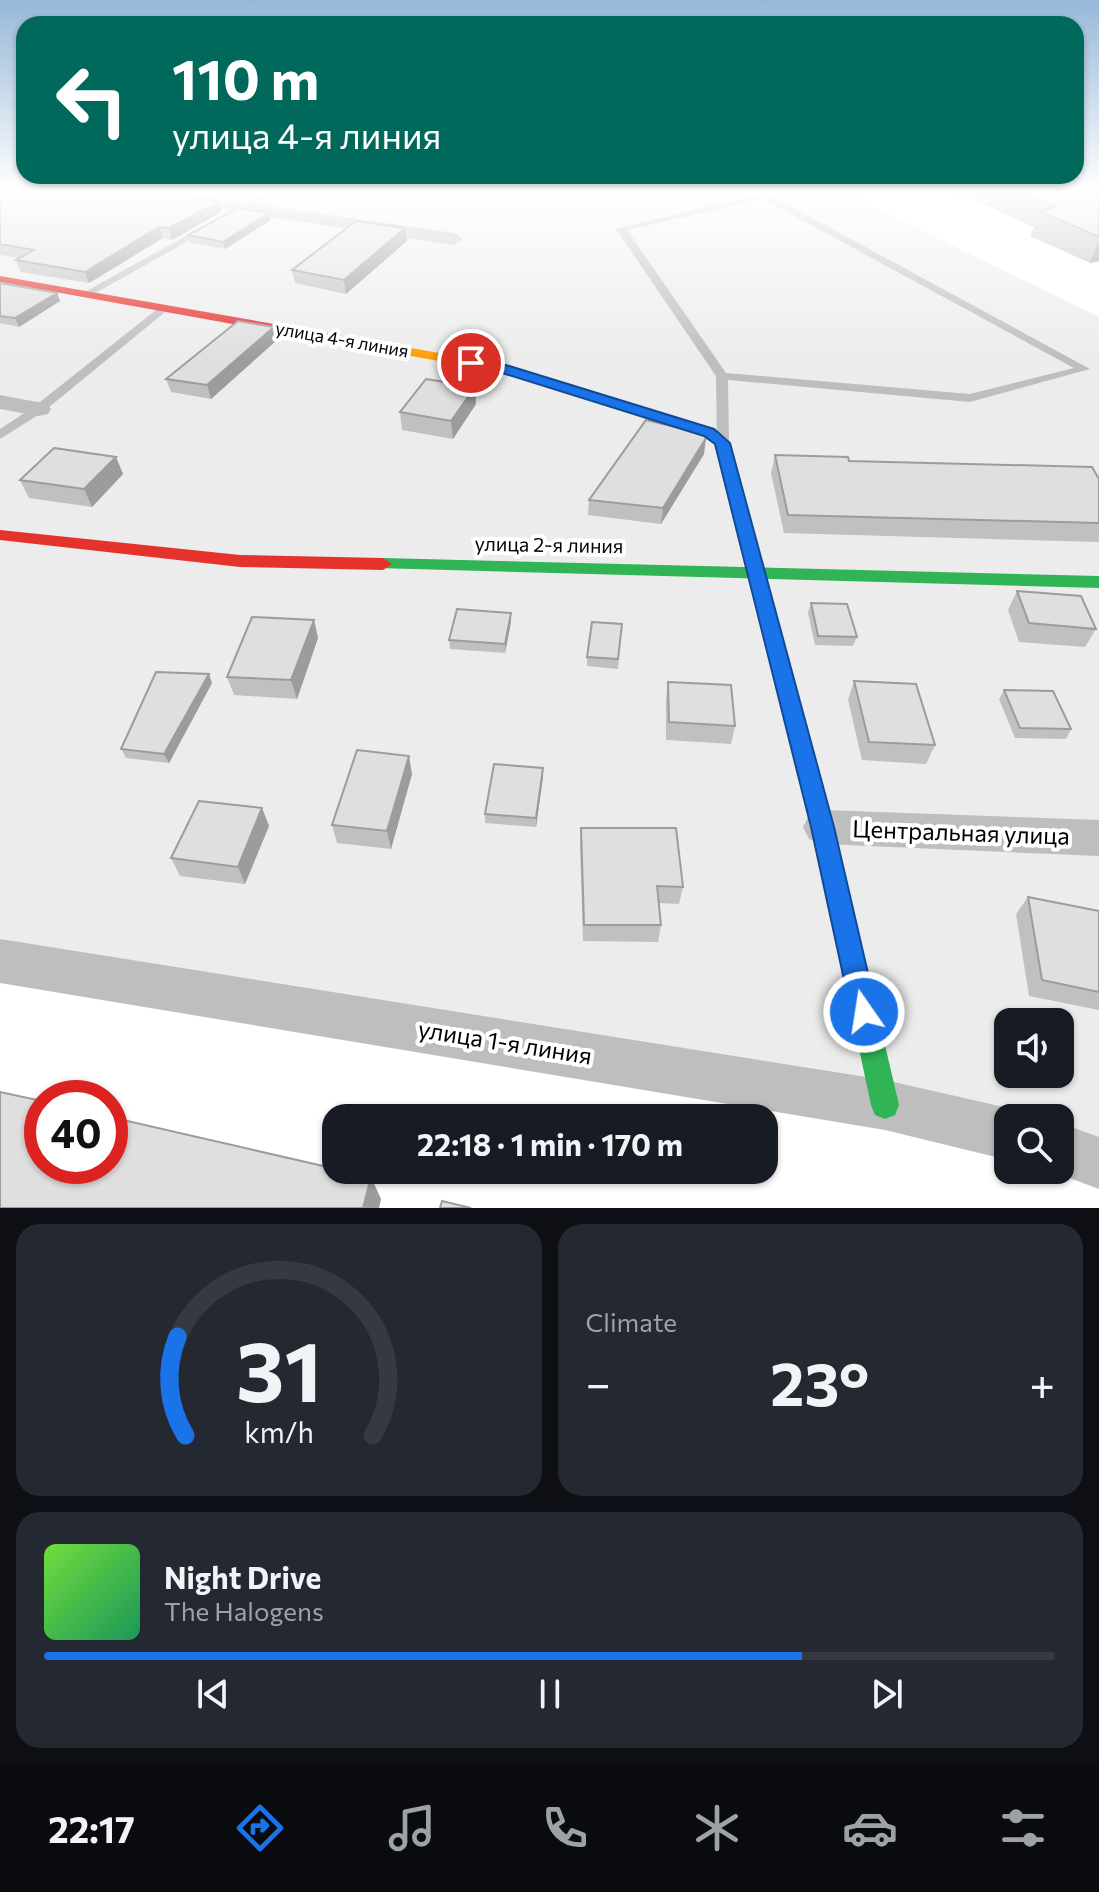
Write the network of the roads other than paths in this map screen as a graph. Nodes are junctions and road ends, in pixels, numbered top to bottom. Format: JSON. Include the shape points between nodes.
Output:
{"nodes":[{"id":1,"x":173,"y":246,"type":"edge"},
{"id":2,"x":633,"y":246,"type":"edge"},
{"id":3,"x":858,"y":246,"type":"edge"},
{"id":4,"x":0,"y":279,"type":"edge"},
{"id":5,"x":86,"y":294,"type":"junction"},
{"id":6,"x":165,"y":308,"type":"junction"},
{"id":7,"x":722,"y":376,"type":"junction"},
{"id":8,"x":0,"y":402,"type":"edge"},
{"id":9,"x":39,"y":409,"type":"junction"},
{"id":10,"x":0,"y":435,"type":"edge"},
{"id":11,"x":722,"y":443,"type":"junction"},
{"id":12,"x":0,"y":535,"type":"edge"},
{"id":13,"x":755,"y":572,"type":"junction"},
{"id":14,"x":1099,"y":582,"type":"edge"},
{"id":15,"x":823,"y":827,"type":"junction"},
{"id":16,"x":1099,"y":838,"type":"edge"},
{"id":17,"x":0,"y":961,"type":"edge"},
{"id":18,"x":885,"y":1105,"type":"junction"},
{"id":19,"x":994,"y":1131,"type":"edge"},
{"id":20,"x":1074,"y":1154,"type":"edge"},
{"id":21,"x":1099,"y":1163,"type":"edge"}],
"edges":[{"from":1,"to":5,"type":"lane"},
{"from":2,"to":7,"type":"lane"},
{"from":3,"to":7,"type":"lane","via":[[1084,369],[970,398]]},
{"from":4,"to":5,"type":"street","name":"улица 4-я линия"},
{"from":5,"to":6,"type":"street","name":"улица 4-я линия"},
{"from":6,"to":9,"type":"lane"},
{"from":6,"to":11,"type":"street","name":"улица 4-я линия","via":[[502,368],[709,433]]},
{"from":7,"to":11,"type":"lane"},
{"from":8,"to":9,"type":"street"},
{"from":9,"to":10,"type":"lane"},
{"from":11,"to":13,"type":"street"},
{"from":12,"to":13,"type":"street","name":"улица 2-я линия","via":[[240,561]]},
{"from":13,"to":14,"type":"street","name":"улица 2-я линия"},
{"from":13,"to":15,"type":"street"},
{"from":15,"to":16,"type":"street","name":"Центральная улица"},
{"from":15,"to":18,"type":"street"},
{"from":17,"to":18,"type":"street","name":"улица 1-я линия"},
{"from":18,"to":19,"type":"street","name":"улица 1-я линия"},
{"from":20,"to":21,"type":"street"}]}
